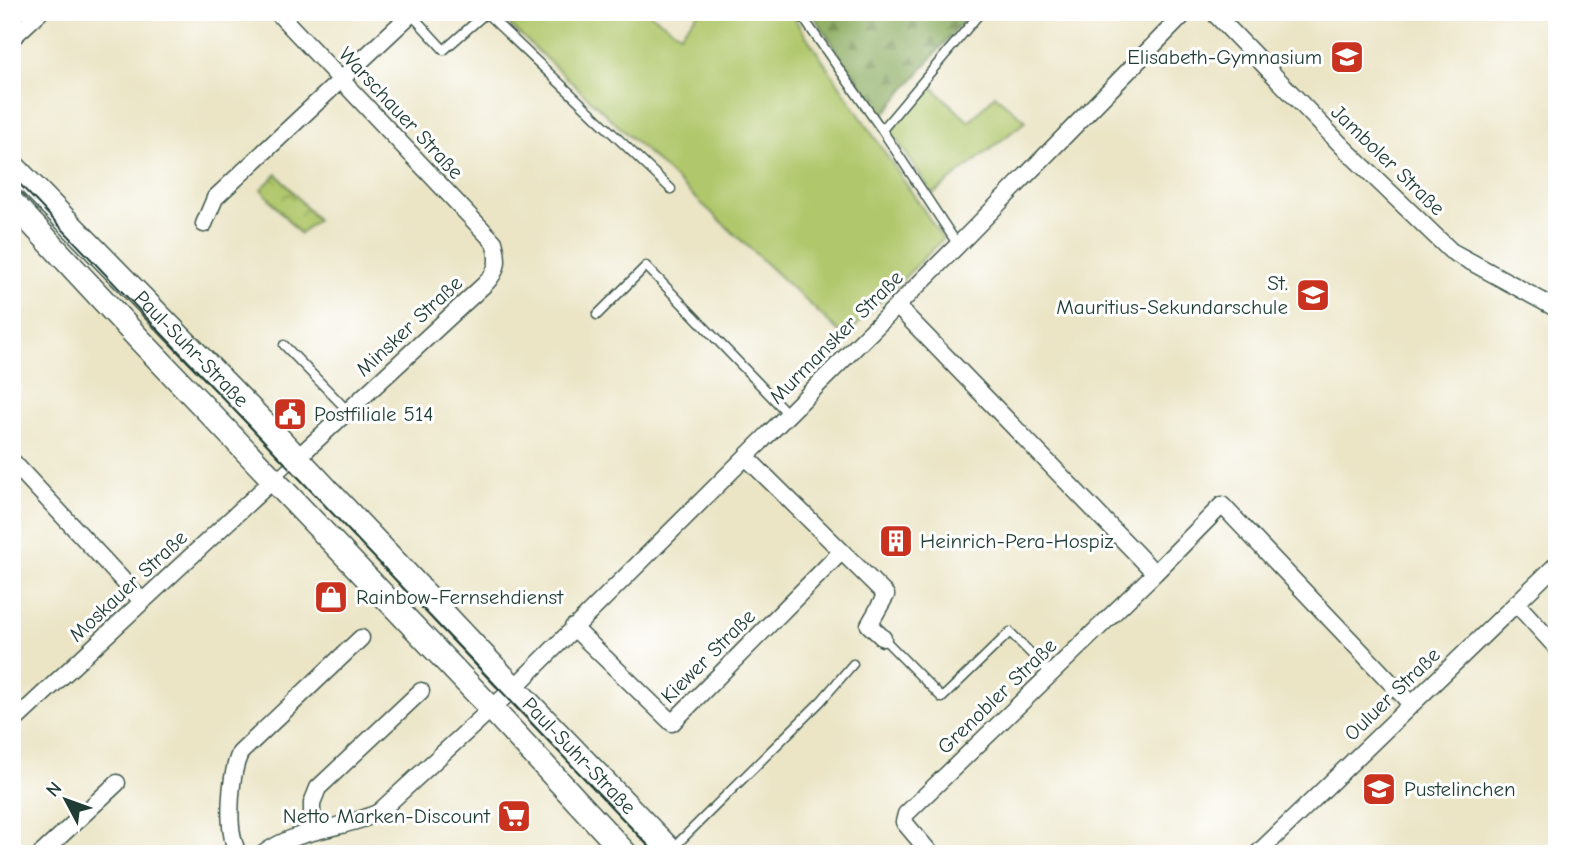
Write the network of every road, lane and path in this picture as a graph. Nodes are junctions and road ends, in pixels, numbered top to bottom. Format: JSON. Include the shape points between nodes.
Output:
{"nodes":[{"id":1,"x":40,"y":12,"type":"edge"},
{"id":2,"x":277,"y":12,"type":"edge"},
{"id":3,"x":799,"y":12,"type":"edge"},
{"id":4,"x":981,"y":12,"type":"edge"},
{"id":5,"x":1186,"y":12,"type":"edge"},
{"id":6,"x":1213,"y":12,"type":"edge"},
{"id":7,"x":411,"y":13,"type":"edge"},
{"id":8,"x":12,"y":38,"type":"edge"},
{"id":9,"x":341,"y":80,"type":"junction"},
{"id":10,"x":882,"y":130,"type":"junction"},
{"id":11,"x":12,"y":165,"type":"edge"},
{"id":12,"x":671,"y":189,"type":"dead end"},
{"id":13,"x":12,"y":202,"type":"edge"},
{"id":14,"x":204,"y":224,"type":"dead end"},
{"id":15,"x":494,"y":242,"type":"joint"},
{"id":16,"x":958,"y":245,"type":"junction"},
{"id":17,"x":897,"y":306,"type":"junction"},
{"id":18,"x":1557,"y":309,"type":"edge"},
{"id":19,"x":597,"y":315,"type":"dead end"},
{"id":20,"x":284,"y":345,"type":"dead end"},
{"id":21,"x":348,"y":411,"type":"junction"},
{"id":22,"x":789,"y":415,"type":"junction"},
{"id":23,"x":746,"y":457,"type":"junction"},
{"id":24,"x":296,"y":459,"type":"junction"},
{"id":25,"x":14,"y":468,"type":"edge"},
{"id":26,"x":273,"y":480,"type":"junction"},
{"id":27,"x":841,"y":552,"type":"junction"},
{"id":28,"x":1557,"y":564,"type":"edge"},
{"id":29,"x":1155,"y":573,"type":"junction"},
{"id":30,"x":142,"y":601,"type":"junction"},
{"id":31,"x":1516,"y":603,"type":"junction"},
{"id":32,"x":573,"y":627,"type":"junction"},
{"id":33,"x":361,"y":638,"type":"dead end"},
{"id":34,"x":883,"y":638,"type":"joint"},
{"id":35,"x":1557,"y":648,"type":"edge"},
{"id":36,"x":853,"y":664,"type":"dead end"},
{"id":37,"x":1050,"y":673,"type":"junction"},
{"id":38,"x":514,"y":688,"type":"junction"},
{"id":39,"x":421,"y":691,"type":"dead end"},
{"id":40,"x":1411,"y":704,"type":"junction"},
{"id":41,"x":492,"y":709,"type":"junction"},
{"id":42,"x":12,"y":723,"type":"edge"},
{"id":43,"x":117,"y":783,"type":"dead end"},
{"id":44,"x":312,"y":831,"type":"junction"},
{"id":45,"x":673,"y":852,"type":"edge"},
{"id":46,"x":41,"y":854,"type":"edge"},
{"id":47,"x":239,"y":854,"type":"edge"},
{"id":48,"x":263,"y":854,"type":"edge"},
{"id":49,"x":626,"y":854,"type":"edge"},
{"id":50,"x":931,"y":854,"type":"edge"},
{"id":51,"x":1257,"y":854,"type":"edge"}],
"edges":[{"from":1,"to":8,"type":"street"},
{"from":2,"to":9,"type":"street","name":"Warschauer Straße"},
{"from":3,"to":10,"type":"lane"},
{"from":4,"to":10,"type":"lane"},
{"from":5,"to":16,"type":"street","name":"Murmansker Straße"},
{"from":6,"to":18,"type":"street","name":"Jamboler Straße","via":[[1343,148],[1451,251]]},
{"from":7,"to":9,"type":"street"},
{"from":7,"to":12,"type":"lane","via":[[444,50],[486,13]]},
{"from":9,"to":14,"type":"street","via":[[215,198]]},
{"from":9,"to":15,"type":"street","name":"Warschauer Straße"},
{"from":10,"to":16,"type":"lane"},
{"from":11,"to":24,"type":"street","name":"Paul-Suhr-Straße"},
{"from":13,"to":26,"type":"street","name":"Paul-Suhr-Straße"},
{"from":15,"to":21,"type":"street","name":"Minsker Straße","via":[[499,258],[494,275]]},
{"from":16,"to":17,"type":"street","name":"Murmansker Straße"},
{"from":17,"to":22,"type":"street","name":"Murmansker Straße"},
{"from":17,"to":29,"type":"street"},
{"from":19,"to":22,"type":"lane","via":[[646,266]]},
{"from":20,"to":21,"type":"lane"},
{"from":21,"to":24,"type":"street","name":"Minsker Straße"},
{"from":22,"to":23,"type":"street","name":"Murmansker Straße"},
{"from":23,"to":27,"type":"street"},
{"from":23,"to":32,"type":"street","name":"Murmansker Straße"},
{"from":24,"to":26,"type":"lane"},
{"from":24,"to":38,"type":"street","name":"Paul-Suhr-Straße"},
{"from":25,"to":30,"type":"street"},
{"from":26,"to":30,"type":"street","name":"Moskauer Straße"},
{"from":26,"to":41,"type":"street","name":"Paul-Suhr-Straße"},
{"from":27,"to":32,"type":"street","name":"Kiewer Straße","via":[[672,723]]},
{"from":27,"to":34,"type":"street","via":[[886,595],[869,625]]},
{"from":28,"to":31,"type":"street","name":"Ouluer Straße"},
{"from":29,"to":37,"type":"street","name":"Grenobler Straße"},
{"from":29,"to":40,"type":"street","name":"Grenobler Straße","via":[[1222,505]]},
{"from":30,"to":42,"type":"street","name":"Moskauer Straße"},
{"from":31,"to":35,"type":"street"},
{"from":31,"to":40,"type":"street","name":"Ouluer Straße"},
{"from":32,"to":38,"type":"street","name":"Murmansker Straße"},
{"from":33,"to":47,"type":"street","via":[[240,752],[233,767],[231,830]]},
{"from":34,"to":37,"type":"lane","via":[[942,698],[1010,632]]},
{"from":36,"to":45,"type":"lane"},
{"from":37,"to":50,"type":"street","name":"Grenobler Straße","via":[[906,814],[908,829]]},
{"from":38,"to":41,"type":"street","name":"Paul-Suhr-Straße"},
{"from":38,"to":45,"type":"street","name":"Paul-Suhr-Straße"},
{"from":39,"to":44,"type":"street","via":[[318,788]]},
{"from":40,"to":51,"type":"street","name":"Ouluer Straße"},
{"from":41,"to":44,"type":"street","via":[[379,812]]},
{"from":41,"to":49,"type":"street","name":"Paul-Suhr-Straße"},
{"from":43,"to":46,"type":"street"},
{"from":44,"to":48,"type":"street","via":[[279,842]]}]}
